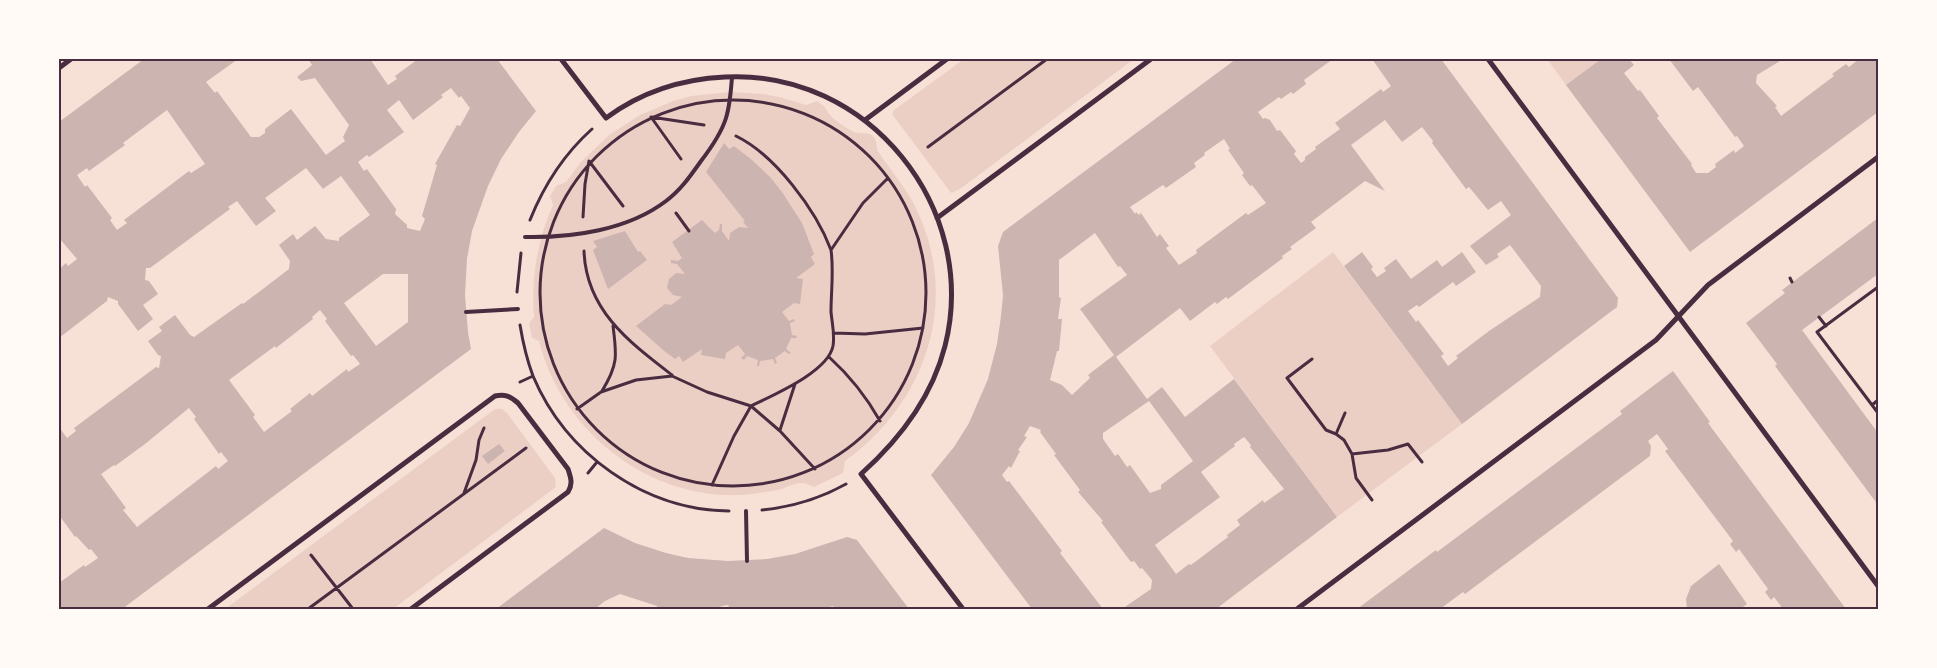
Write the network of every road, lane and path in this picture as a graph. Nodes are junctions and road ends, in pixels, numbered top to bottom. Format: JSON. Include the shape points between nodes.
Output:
{"nodes":[{"id":1,"x":71,"y":59,"type":"edge"},
{"id":2,"x":562,"y":59,"type":"edge"},
{"id":3,"x":947,"y":59,"type":"edge"},
{"id":4,"x":1047,"y":59,"type":"edge"},
{"id":5,"x":1151,"y":59,"type":"edge"},
{"id":6,"x":1488,"y":59,"type":"edge"},
{"id":7,"x":59,"y":68,"type":"edge"},
{"id":8,"x":732,"y":76,"type":"junction"},
{"id":9,"x":729,"y":100,"type":"junction"},
{"id":10,"x":651,"y":117,"type":"junction"},
{"id":11,"x":606,"y":118,"type":"junction"},
{"id":12,"x":865,"y":120,"type":"junction"},
{"id":13,"x":721,"y":130,"type":"junction"},
{"id":14,"x":574,"y":146,"type":"dead end"},
{"id":15,"x":928,"y":147,"type":"dead end"},
{"id":16,"x":1878,"y":157,"type":"edge"},
{"id":17,"x":589,"y":161,"type":"junction"},
{"id":18,"x":692,"y":174,"type":"junction"},
{"id":19,"x":888,"y":178,"type":"junction"},
{"id":20,"x":633,"y":218,"type":"junction"},
{"id":21,"x":937,"y":218,"type":"junction"},
{"id":22,"x":583,"y":234,"type":"junction"},
{"id":23,"x":525,"y":237,"type":"dead end"},
{"id":24,"x":548,"y":237,"type":"junction"},
{"id":25,"x":831,"y":250,"type":"junction"},
{"id":26,"x":1790,"y":278,"type":"dead end"},
{"id":27,"x":1792,"y":282,"type":"dead end"},
{"id":28,"x":1878,"y":287,"type":"edge"},
{"id":29,"x":518,"y":309,"type":"dead end"},
{"id":30,"x":466,"y":312,"type":"dead end"},
{"id":31,"x":1678,"y":316,"type":"junction"},
{"id":32,"x":1819,"y":318,"type":"dead end"},
{"id":33,"x":520,"y":325,"type":"dead end"},
{"id":34,"x":613,"y":326,"type":"junction"},
{"id":35,"x":1826,"y":326,"type":"junction"},
{"id":36,"x":923,"y":328,"type":"junction"},
{"id":37,"x":834,"y":333,"type":"junction"},
{"id":38,"x":829,"y":357,"type":"junction"},
{"id":39,"x":1312,"y":359,"type":"dead end"},
{"id":40,"x":672,"y":376,"type":"junction"},
{"id":41,"x":796,"y":384,"type":"junction"},
{"id":42,"x":601,"y":392,"type":"junction"},
{"id":43,"x":1878,"y":400,"type":"edge"},
{"id":44,"x":1872,"y":405,"type":"junction"},
{"id":45,"x":751,"y":406,"type":"junction"},
{"id":46,"x":578,"y":409,"type":"junction"},
{"id":47,"x":1346,"y":413,"type":"dead end"},
{"id":48,"x":1878,"y":413,"type":"edge"},
{"id":49,"x":881,"y":422,"type":"junction"},
{"id":50,"x":487,"y":425,"type":"dead end"},
{"id":51,"x":780,"y":431,"type":"junction"},
{"id":52,"x":1336,"y":434,"type":"junction"},
{"id":53,"x":526,"y":448,"type":"dead end"},
{"id":54,"x":1352,"y":454,"type":"junction"},
{"id":55,"x":1422,"y":462,"type":"dead end"},
{"id":56,"x":814,"y":469,"type":"junction"},
{"id":57,"x":861,"y":474,"type":"junction"},
{"id":58,"x":712,"y":485,"type":"junction"},
{"id":59,"x":464,"y":494,"type":"junction"},
{"id":60,"x":1372,"y":500,"type":"dead end"},
{"id":61,"x":746,"y":511,"type":"junction"},
{"id":62,"x":306,"y":549,"type":"dead end"},
{"id":63,"x":747,"y":561,"type":"dead end"},
{"id":64,"x":1878,"y":586,"type":"edge"},
{"id":65,"x":336,"y":588,"type":"junction"},
{"id":66,"x":208,"y":609,"type":"edge"},
{"id":67,"x":308,"y":609,"type":"edge"},
{"id":68,"x":353,"y":609,"type":"edge"},
{"id":69,"x":411,"y":609,"type":"edge"},
{"id":70,"x":962,"y":609,"type":"edge"},
{"id":71,"x":1297,"y":609,"type":"edge"}],
"edges":[{"from":1,"to":7,"type":"street"},
{"from":2,"to":11,"type":"street"},
{"from":3,"to":12,"type":"street"},
{"from":4,"to":15,"type":"path"},
{"from":5,"to":21,"type":"street"},
{"from":6,"to":31,"type":"street"},
{"from":8,"to":9,"type":"lane"},
{"from":8,"to":11,"type":"street","via":[[669,86],[637,99]]},
{"from":8,"to":12,"type":"street","via":[[762,78],[808,89],[827,96]]},
{"from":9,"to":10,"type":"path","via":[[682,103]]},
{"from":9,"to":13,"type":"lane"},
{"from":9,"to":19,"type":"path","via":[[790,106],[848,140]]},
{"from":10,"to":13,"type":"path"},
{"from":10,"to":17,"type":"path","via":[[616,138]]},
{"from":10,"to":18,"type":"path"},
{"from":11,"to":14,"type":"path"},
{"from":12,"to":21,"type":"street","via":[[889,141],[911,168]]},
{"from":13,"to":18,"type":"lane"},
{"from":13,"to":25,"type":"path","via":[[755,147],[786,179],[814,213]]},
{"from":16,"to":31,"type":"street","via":[[1708,285]]},
{"from":17,"to":20,"type":"path"},
{"from":17,"to":22,"type":"path"},
{"from":17,"to":24,"type":"path","via":[[574,181],[574,188],[556,215]]},
{"from":18,"to":20,"type":"lane","via":[[667,200]]},
{"from":19,"to":25,"type":"path","via":[[863,203]]},
{"from":19,"to":36,"type":"path","via":[[910,214],[921,246],[926,286]]},
{"from":20,"to":22,"type":"lane"},
{"from":21,"to":57,"type":"street","via":[[946,249],[951,286],[945,346],[931,384],[912,417],[880,457]]},
{"from":22,"to":24,"type":"lane"},
{"from":22,"to":34,"type":"path","via":[[587,272],[594,293]]},
{"from":23,"to":24,"type":"lane"},
{"from":24,"to":46,"type":"path","via":[[542,262],[539,309],[554,370]]},
{"from":25,"to":37,"type":"path"},
{"from":26,"to":27,"type":"path"},
{"from":28,"to":35,"type":"path"},
{"from":29,"to":30,"type":"lane"},
{"from":31,"to":64,"type":"street"},
{"from":31,"to":71,"type":"street","via":[[1656,340]]},
{"from":32,"to":35,"type":"path"},
{"from":33,"to":61,"type":"path","via":[[529,364],[549,407],[570,435],[597,462],[630,484],[667,501],[692,508]]},
{"from":34,"to":40,"type":"path"},
{"from":34,"to":42,"type":"path","via":[[615,365]]},
{"from":35,"to":44,"type":"path","via":[[1817,332]]},
{"from":36,"to":37,"type":"path","via":[[865,334]]},
{"from":36,"to":49,"type":"path","via":[[909,373]]},
{"from":37,"to":38,"type":"path"},
{"from":38,"to":41,"type":"path"},
{"from":38,"to":49,"type":"path","via":[[855,382]]},
{"from":39,"to":52,"type":"path","via":[[1287,378],[1326,430]]},
{"from":40,"to":42,"type":"path","via":[[636,380]]},
{"from":40,"to":45,"type":"path"},
{"from":41,"to":45,"type":"path"},
{"from":41,"to":51,"type":"path"},
{"from":42,"to":46,"type":"path"},
{"from":43,"to":44,"type":"path"},
{"from":44,"to":48,"type":"path"},
{"from":45,"to":51,"type":"path"},
{"from":45,"to":58,"type":"path"},
{"from":46,"to":58,"type":"path","via":[[600,432],[639,461],[678,477]]},
{"from":47,"to":52,"type":"path"},
{"from":49,"to":56,"type":"path","via":[[860,440]]},
{"from":50,"to":59,"type":"path","via":[[482,430]]},
{"from":51,"to":56,"type":"path"},
{"from":52,"to":54,"type":"path"},
{"from":53,"to":59,"type":"path"},
{"from":54,"to":55,"type":"path","via":[[1408,444]]},
{"from":54,"to":60,"type":"path","via":[[1356,478]]},
{"from":56,"to":58,"type":"path","via":[[769,483],[736,487]]},
{"from":57,"to":61,"type":"path","via":[[818,497]]},
{"from":57,"to":70,"type":"street"},
{"from":59,"to":65,"type":"path"},
{"from":61,"to":63,"type":"lane"},
{"from":62,"to":65,"type":"path"},
{"from":65,"to":67,"type":"path"},
{"from":65,"to":68,"type":"path"},
{"from":66,"to":69,"type":"street","via":[[495,396],[510,396],[568,469],[572,486]]}]}
